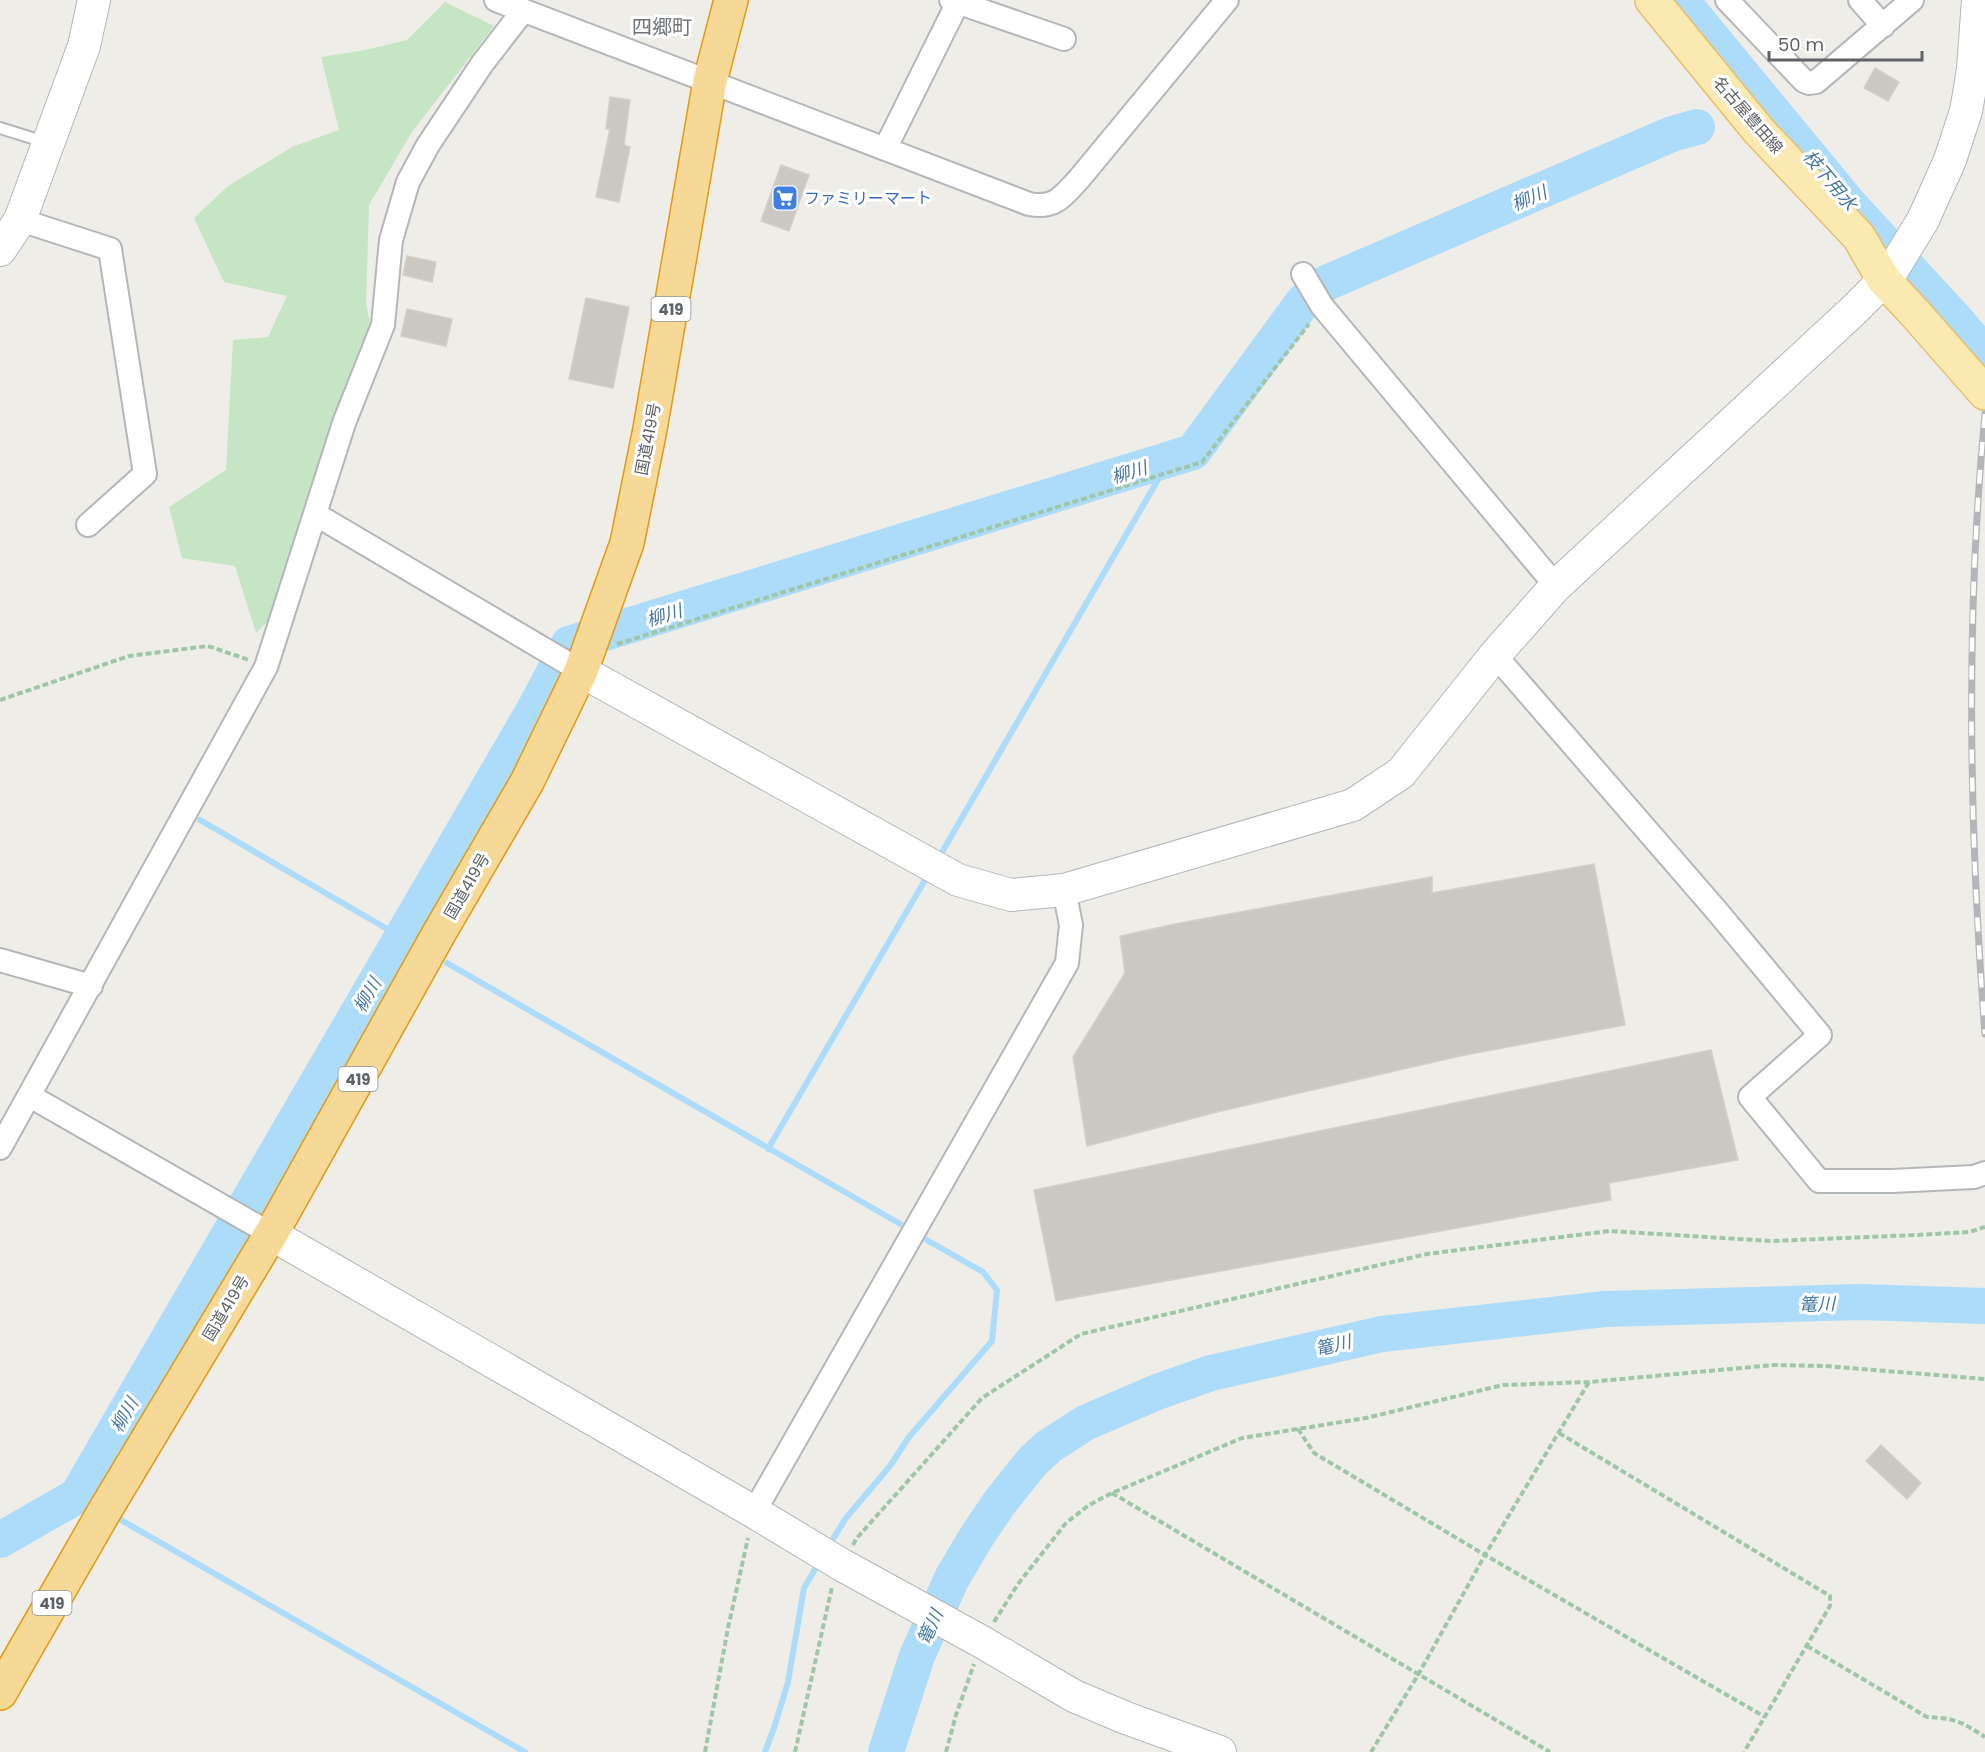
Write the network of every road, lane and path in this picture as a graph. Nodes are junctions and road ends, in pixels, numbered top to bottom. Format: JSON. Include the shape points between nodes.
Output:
{"nodes":[{"id":1,"x":94,"y":0,"type":"edge"},
{"id":2,"x":496,"y":0,"type":"edge"},
{"id":3,"x":731,"y":0,"type":"edge"},
{"id":4,"x":1227,"y":0,"type":"edge"},
{"id":5,"x":1652,"y":0,"type":"edge"},
{"id":6,"x":1727,"y":0,"type":"edge"},
{"id":7,"x":1860,"y":0,"type":"edge"},
{"id":8,"x":1912,"y":0,"type":"edge"},
{"id":9,"x":1978,"y":0,"type":"edge"},
{"id":10,"x":956,"y":1,"type":"edge"},
{"id":11,"x":523,"y":11,"type":"junction"},
{"id":12,"x":1883,"y":26,"type":"junction"},
{"id":13,"x":1064,"y":39,"type":"dead end"},
{"id":14,"x":710,"y":81,"type":"junction"},
{"id":15,"x":0,"y":128,"type":"edge"},
{"id":16,"x":49,"y":144,"type":"junction"},
{"id":17,"x":885,"y":149,"type":"junction"},
{"id":18,"x":20,"y":220,"type":"junction"},
{"id":19,"x":0,"y":250,"type":"edge"},
{"id":20,"x":1303,"y":274,"type":"dead end"},
{"id":21,"x":1887,"y":277,"type":"junction"},
{"id":22,"x":1322,"y":306,"type":"junction"},
{"id":23,"x":1985,"y":393,"type":"edge"},
{"id":24,"x":315,"y":514,"type":"junction"},
{"id":25,"x":88,"y":525,"type":"dead end"},
{"id":26,"x":1556,"y":586,"type":"junction"},
{"id":27,"x":1496,"y":655,"type":"junction"},
{"id":28,"x":584,"y":662,"type":"junction"},
{"id":29,"x":266,"y":667,"type":"junction"},
{"id":30,"x":0,"y":700,"type":"edge"},
{"id":31,"x":1064,"y":890,"type":"junction"},
{"id":32,"x":0,"y":960,"type":"edge"},
{"id":33,"x":91,"y":986,"type":"junction"},
{"id":34,"x":30,"y":1096,"type":"junction"},
{"id":35,"x":0,"y":1148,"type":"edge"},
{"id":36,"x":1985,"y":1173,"type":"edge"},
{"id":37,"x":1985,"y":1227,"type":"edge"},
{"id":38,"x":263,"y":1229,"type":"junction"},
{"id":39,"x":1985,"y":1379,"type":"edge"},
{"id":40,"x":1589,"y":1382,"type":"junction"},
{"id":41,"x":1298,"y":1428,"type":"junction"},
{"id":42,"x":1559,"y":1432,"type":"junction"},
{"id":43,"x":1112,"y":1493,"type":"junction"},
{"id":44,"x":754,"y":1512,"type":"junction"},
{"id":45,"x":1485,"y":1556,"type":"junction"},
{"id":46,"x":842,"y":1565,"type":"junction"},
{"id":47,"x":982,"y":1642,"type":"junction"},
{"id":48,"x":1807,"y":1646,"type":"junction"},
{"id":49,"x":1418,"y":1675,"type":"junction"},
{"id":50,"x":0,"y":1693,"type":"edge"},
{"id":51,"x":1765,"y":1717,"type":"junction"},
{"id":52,"x":1985,"y":1737,"type":"edge"},
{"id":53,"x":705,"y":1752,"type":"edge"},
{"id":54,"x":795,"y":1752,"type":"edge"},
{"id":55,"x":946,"y":1752,"type":"edge"},
{"id":56,"x":1220,"y":1752,"type":"edge"},
{"id":57,"x":1371,"y":1752,"type":"edge"},
{"id":58,"x":1550,"y":1752,"type":"edge"},
{"id":59,"x":1744,"y":1752,"type":"edge"}],
"edges":[{"from":1,"to":16,"type":"street","via":[[84,46]]},
{"from":2,"to":11,"type":"street"},
{"from":3,"to":14,"type":"highway","name":"国道419号","number":"419"},
{"from":4,"to":17,"type":"street","via":[[1057,202],[1029,204]]},
{"from":5,"to":21,"type":"main road","name":"名古屋豊田線","via":[[1759,131],[1859,237]]},
{"from":6,"to":12,"type":"street","via":[[1809,83],[1816,82]]},
{"from":7,"to":12,"type":"street"},
{"from":8,"to":12,"type":"street"},
{"from":9,"to":21,"type":"street","via":[[1966,111],[1950,160],[1923,220]]},
{"from":10,"to":13,"type":"street"},
{"from":10,"to":17,"type":"street"},
{"from":11,"to":14,"type":"street"},
{"from":11,"to":24,"type":"street","via":[[482,64],[408,182],[392,240],[382,325],[344,423]]},
{"from":14,"to":17,"type":"street"},
{"from":14,"to":28,"type":"highway","name":"国道419号","number":"419","via":[[627,543]]},
{"from":15,"to":16,"type":"lane"},
{"from":16,"to":18,"type":"street"},
{"from":18,"to":19,"type":"street"},
{"from":18,"to":25,"type":"street","via":[[110,249],[145,474]]},
{"from":20,"to":22,"type":"street"},
{"from":21,"to":23,"type":"main road","name":"名古屋豊田線"},
{"from":21,"to":26,"type":"street"},
{"from":22,"to":26,"type":"street"},
{"from":22,"to":28,"type":"path","via":[[1202,462]]},
{"from":24,"to":28,"type":"street","via":[[549,654]]},
{"from":24,"to":29,"type":"street"},
{"from":26,"to":27,"type":"street"},
{"from":27,"to":31,"type":"street","via":[[1401,773],[1353,805]]},
{"from":27,"to":36,"type":"street","via":[[1820,1035],[1750,1097],[1819,1181],[1892,1181],[1974,1177]]},
{"from":28,"to":31,"type":"street","via":[[958,880],[1011,895]]},
{"from":28,"to":38,"type":"highway","name":"国道419号","number":"419","via":[[527,782]]},
{"from":29,"to":30,"type":"path","via":[[208,646],[129,656]]},
{"from":29,"to":33,"type":"street"},
{"from":31,"to":44,"type":"street","via":[[1071,925],[1067,963]]},
{"from":32,"to":33,"type":"street"},
{"from":33,"to":34,"type":"street"},
{"from":34,"to":35,"type":"street"},
{"from":34,"to":38,"type":"street"},
{"from":37,"to":46,"type":"path","via":[[1969,1232],[1771,1241],[1609,1231],[1427,1254],[1081,1334],[982,1398],[856,1539]]},
{"from":38,"to":44,"type":"street"},
{"from":38,"to":50,"type":"highway","name":"国道419号","number":"419"},
{"from":39,"to":40,"type":"path","via":[[1774,1365]]},
{"from":40,"to":41,"type":"path","via":[[1503,1385],[1366,1418]]},
{"from":40,"to":42,"type":"path"},
{"from":41,"to":43,"type":"path","via":[[1242,1438]]},
{"from":41,"to":45,"type":"path","via":[[1314,1453]]},
{"from":42,"to":45,"type":"path"},
{"from":42,"to":48,"type":"path","via":[[1830,1596],[1830,1606]]},
{"from":43,"to":47,"type":"path","via":[[1066,1523],[1018,1584]]},
{"from":43,"to":49,"type":"path"},
{"from":44,"to":46,"type":"street"},
{"from":44,"to":53,"type":"path"},
{"from":45,"to":49,"type":"path"},
{"from":45,"to":51,"type":"path"},
{"from":46,"to":47,"type":"street"},
{"from":46,"to":54,"type":"path","via":[[831,1590]]},
{"from":47,"to":55,"type":"path"},
{"from":47,"to":56,"type":"street","via":[[1074,1696]]},
{"from":48,"to":51,"type":"path"},
{"from":48,"to":52,"type":"path","via":[[1927,1717],[1959,1721]]},
{"from":49,"to":57,"type":"path"},
{"from":49,"to":58,"type":"path"},
{"from":51,"to":59,"type":"path"}]}
